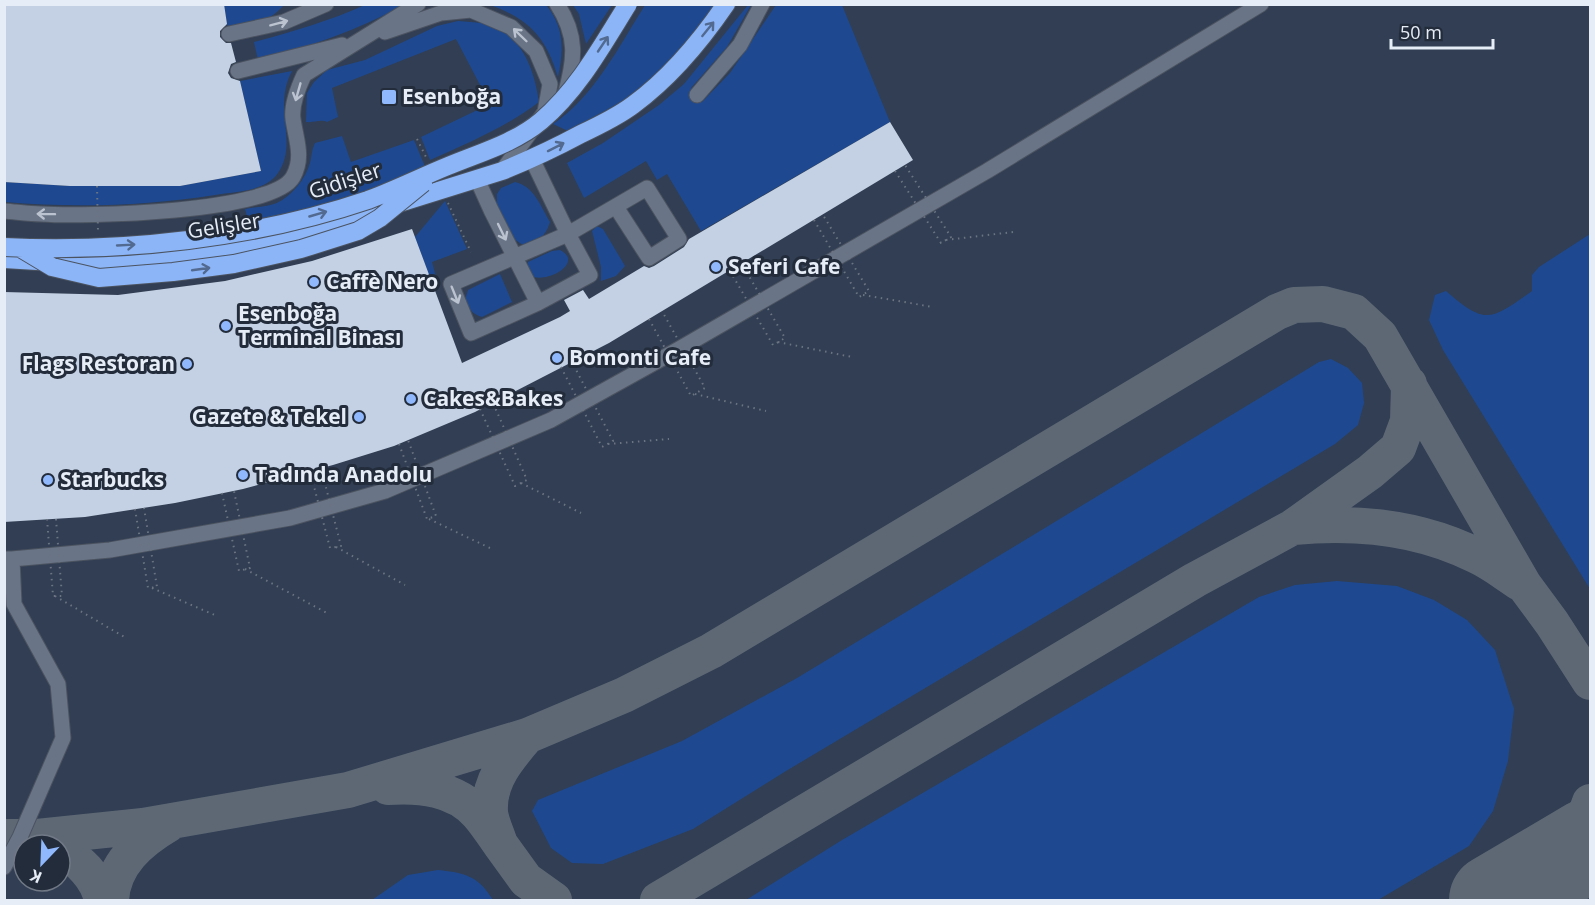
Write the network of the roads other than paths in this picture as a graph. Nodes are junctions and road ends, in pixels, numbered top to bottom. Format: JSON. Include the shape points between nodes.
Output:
{"nodes":[{"id":1,"x":326,"y":4,"type":"edge"},
{"id":2,"x":418,"y":4,"type":"edge"},
{"id":3,"x":557,"y":4,"type":"edge"},
{"id":4,"x":628,"y":4,"type":"edge"},
{"id":5,"x":726,"y":4,"type":"edge"},
{"id":6,"x":762,"y":4,"type":"edge"},
{"id":7,"x":1261,"y":4,"type":"edge"},
{"id":8,"x":229,"y":34,"type":"dead end"},
{"id":9,"x":355,"y":42,"type":"junction"},
{"id":10,"x":238,"y":71,"type":"dead end"},
{"id":11,"x":697,"y":94,"type":"dead end"},
{"id":12,"x":563,"y":100,"type":"junction"},
{"id":13,"x":532,"y":159,"type":"junction"},
{"id":14,"x":460,"y":161,"type":"junction"},
{"id":15,"x":502,"y":171,"type":"junction"},
{"id":16,"x":477,"y":179,"type":"junction"},
{"id":17,"x":616,"y":207,"type":"junction"},
{"id":18,"x":4,"y":211,"type":"edge"},
{"id":19,"x":568,"y":234,"type":"junction"},
{"id":20,"x":9,"y":253,"type":"edge"},
{"id":21,"x":514,"y":258,"type":"junction"},
{"id":22,"x":538,"y":303,"type":"junction"},
{"id":23,"x":8,"y":559,"type":"edge"},
{"id":24,"x":4,"y":867,"type":"edge"}],
"edges":[{"from":8,"to":1,"type":"lane","one_way":true,"via":[[284,22]]},
{"from":2,"to":9,"type":"lane"},
{"from":3,"to":12,"type":"lane","via":[[570,31],[574,57]]},
{"from":12,"to":4,"type":"highway","name":"Gidişler","one_way":true,"bridge":true},
{"from":13,"to":5,"type":"highway","name":"Gelişler","one_way":true,"via":[[631,107],[686,56]]},
{"from":6,"to":11,"type":"lane","via":[[740,45]]},
{"from":7,"to":23,"type":"lane","via":[[987,171],[551,420],[385,491],[290,518],[110,550]]},
{"from":9,"to":10,"type":"lane"},
{"from":15,"to":9,"type":"lane","one_way":true,"via":[[545,112],[550,84],[536,51],[512,27],[471,10],[441,13]]},
{"from":9,"to":18,"type":"lane","one_way":true,"via":[[304,75],[292,117],[300,155],[293,178],[280,189],[227,203],[134,214]]},
{"from":12,"to":14,"type":"highway","name":"Gidişler","bridge":true,"via":[[540,122],[499,146]]},
{"from":13,"to":15,"type":"highway","name":"Gelişler"},
{"from":13,"to":19,"type":"lane"},
{"from":20,"to":14,"type":"highway","name":"Gidişler","one_way":true,"bridge":true,"via":[[230,235],[368,200]]},
{"from":20,"to":14,"type":"highway","one_way":true,"bridge":true,"via":[[99,278],[234,264],[358,231]]},
{"from":15,"to":16,"type":"highway","name":"Gelişler"},
{"from":16,"to":20,"type":"highway","name":"Gelişler","via":[[278,241],[211,252],[54,261]]},
{"from":16,"to":21,"type":"lane","one_way":true},
{"from":17,"to":17,"type":"lane","via":[[649,258],[679,240],[646,188]]},
{"from":17,"to":19,"type":"lane"},
{"from":19,"to":21,"type":"lane"},
{"from":19,"to":22,"type":"lane","via":[[590,275]]},
{"from":21,"to":22,"type":"lane"},
{"from":21,"to":22,"type":"lane","one_way":true,"via":[[451,284],[471,333]]},
{"from":23,"to":24,"type":"lane","via":[[14,604],[58,684],[63,738]]}]}
